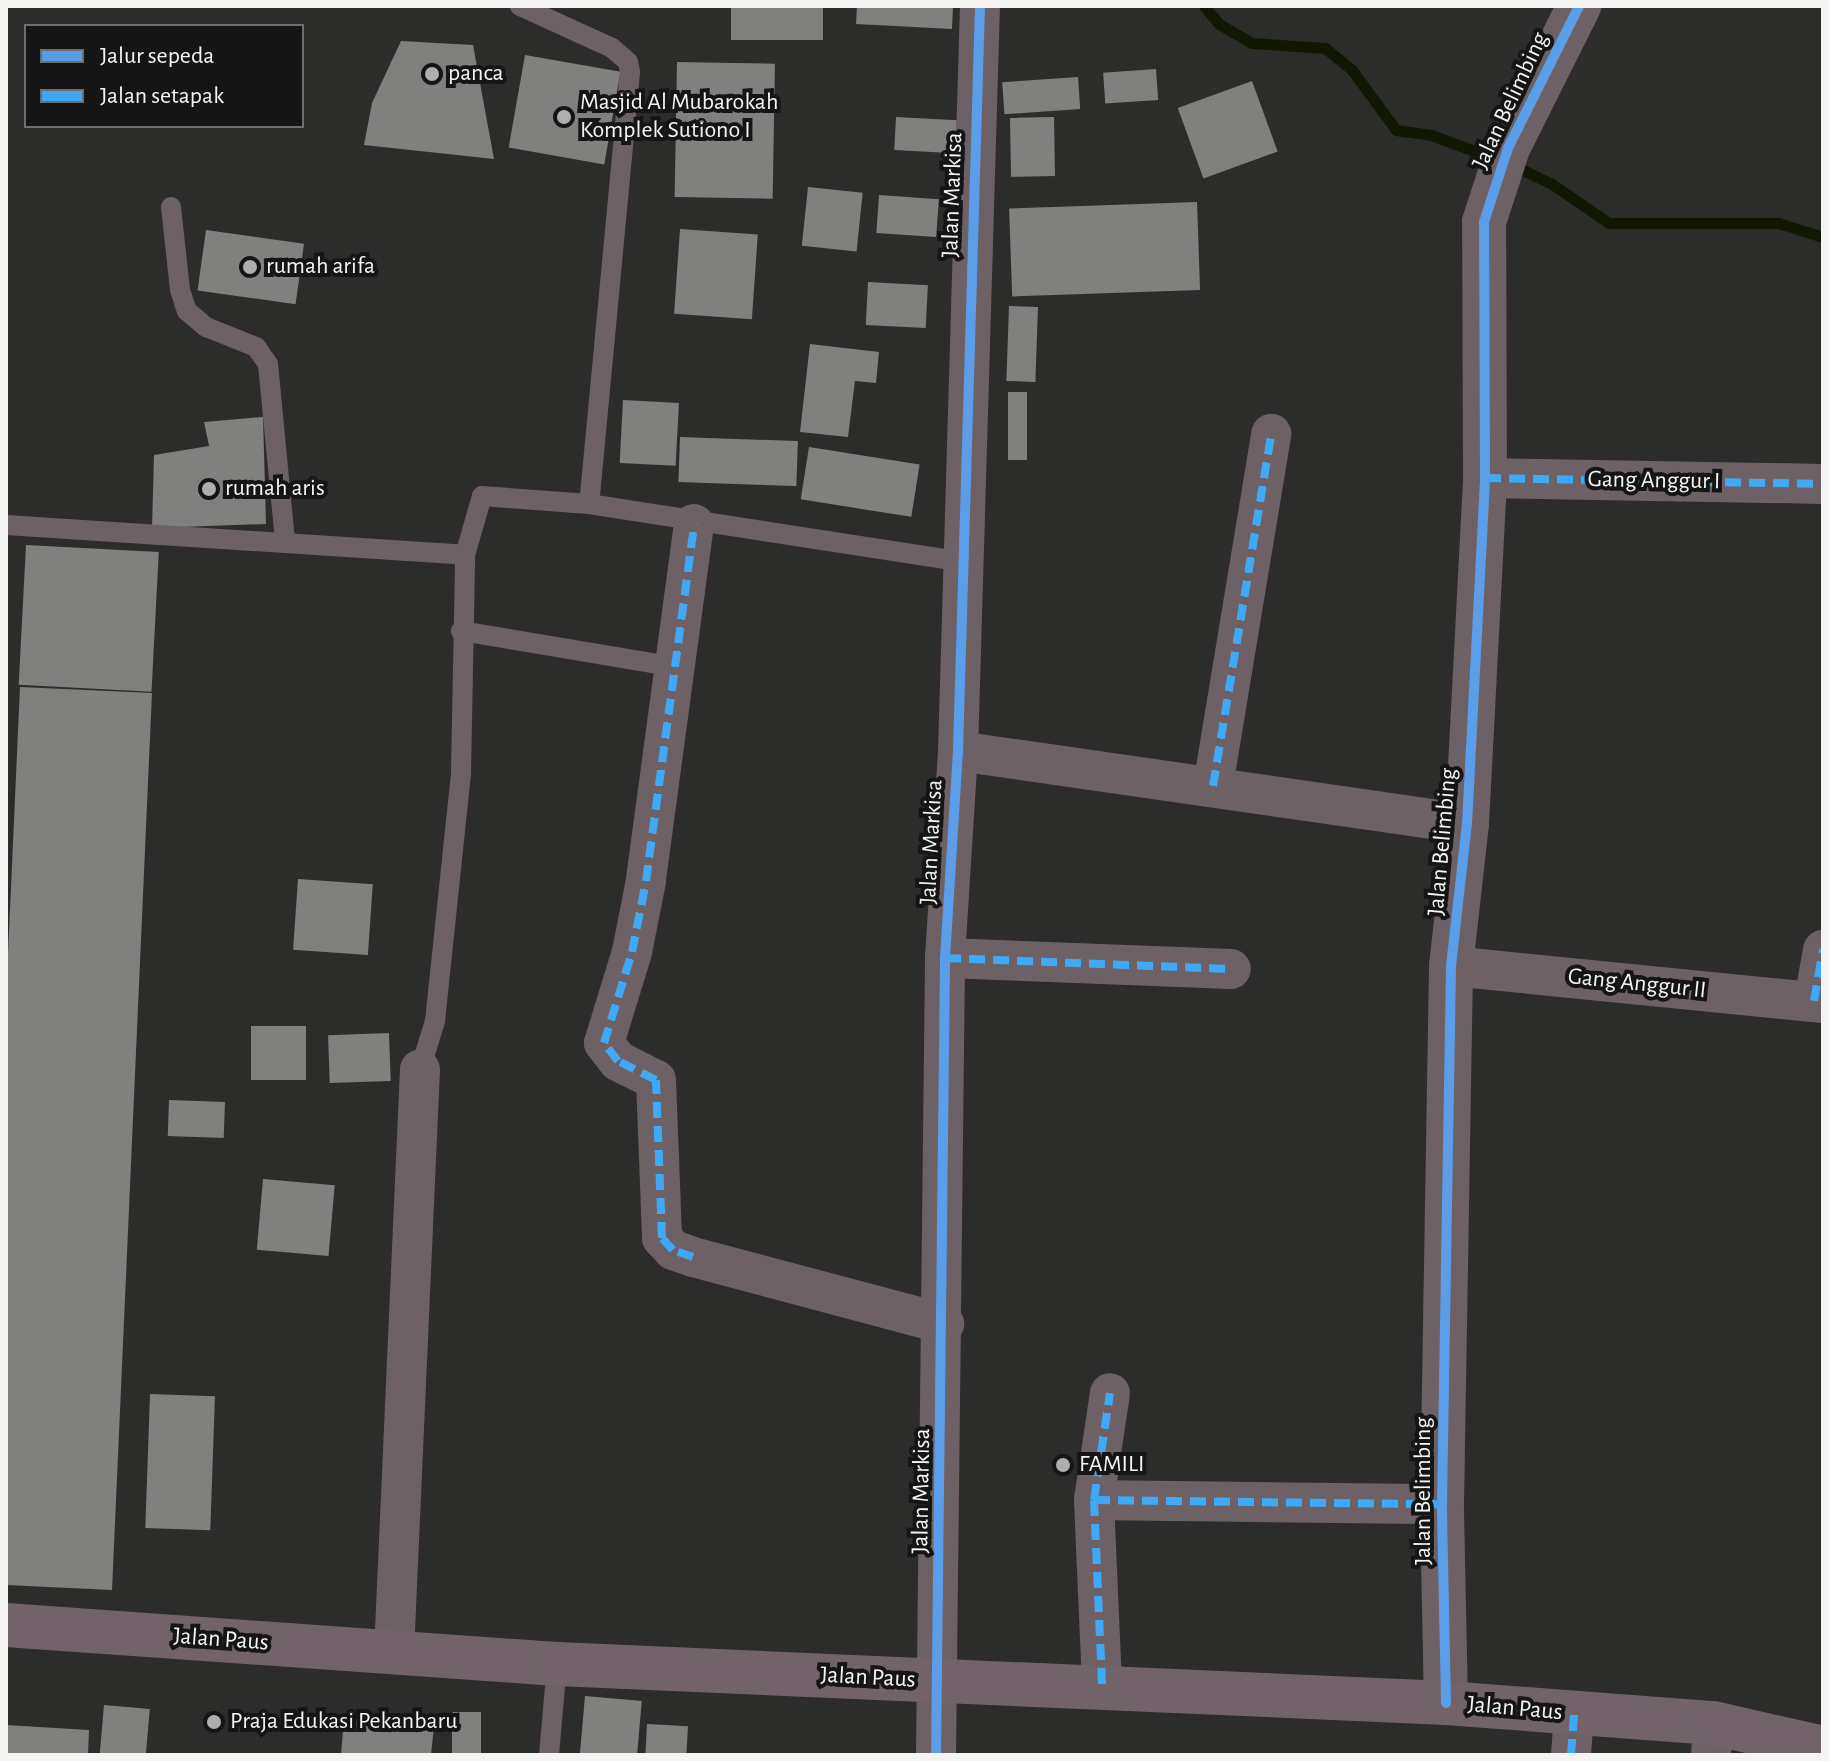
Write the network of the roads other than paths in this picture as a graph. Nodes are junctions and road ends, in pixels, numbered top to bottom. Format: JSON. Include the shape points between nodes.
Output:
{"nodes":[{"id":1,"x":520,"y":6,"type":"edge"},
{"id":2,"x":980,"y":6,"type":"edge"},
{"id":3,"x":1579,"y":6,"type":"edge"},
{"id":4,"x":171,"y":207,"type":"dead end"},
{"id":5,"x":1271,"y":434,"type":"dead end"},
{"id":6,"x":1485,"y":478,"type":"junction"},
{"id":7,"x":1823,"y":484,"type":"edge"},
{"id":8,"x":589,"y":504,"type":"junction"},
{"id":9,"x":694,"y":524,"type":"junction"},
{"id":10,"x":6,"y":525,"type":"edge"},
{"id":11,"x":285,"y":542,"type":"junction"},
{"id":12,"x":465,"y":555,"type":"junction"},
{"id":13,"x":959,"y":561,"type":"junction"},
{"id":14,"x":461,"y":631,"type":"junction"},
{"id":15,"x":675,"y":667,"type":"junction"},
{"id":16,"x":958,"y":751,"type":"junction"},
{"id":17,"x":1213,"y":786,"type":"junction"},
{"id":18,"x":1467,"y":824,"type":"junction"},
{"id":19,"x":1823,"y":950,"type":"edge"},
{"id":20,"x":945,"y":958,"type":"junction"},
{"id":21,"x":1451,"y":966,"type":"junction"},
{"id":22,"x":1231,"y":969,"type":"dead end"},
{"id":23,"x":1818,"y":1002,"type":"edge"},
{"id":24,"x":420,"y":1070,"type":"joint"},
{"id":25,"x":944,"y":1324,"type":"junction"},
{"id":26,"x":1110,"y":1393,"type":"dead end"},
{"id":27,"x":1094,"y":1500,"type":"junction"},
{"id":28,"x":1442,"y":1504,"type":"junction"},
{"id":29,"x":6,"y":1625,"type":"edge"},
{"id":30,"x":394,"y":1653,"type":"junction"},
{"id":31,"x":557,"y":1664,"type":"junction"},
{"id":32,"x":940,"y":1681,"type":"junction"},
{"id":33,"x":1102,"y":1684,"type":"junction"},
{"id":34,"x":1446,"y":1703,"type":"junction"},
{"id":35,"x":1572,"y":1734,"type":"edge"},
{"id":36,"x":1712,"y":1739,"type":"edge"},
{"id":37,"x":1823,"y":1748,"type":"edge"},
{"id":38,"x":549,"y":1755,"type":"edge"},
{"id":39,"x":936,"y":1755,"type":"edge"}],
"edges":[{"from":1,"to":8,"type":"lane","via":[[612,48],[628,62],[630,72]]},
{"from":2,"to":13,"type":"street","name":"Jalan Markisa"},
{"from":3,"to":6,"type":"street","name":"Jalan Belimbing","via":[[1500,167],[1484,222]]},
{"from":4,"to":11,"type":"lane","via":[[187,311],[206,327],[256,347],[268,364]]},
{"from":5,"to":17,"type":"street"},
{"from":6,"to":7,"type":"street","name":"Gang Anggur I"},
{"from":6,"to":18,"type":"street","name":"Jalan Belimbing"},
{"from":8,"to":9,"type":"lane"},
{"from":8,"to":12,"type":"lane","via":[[482,496]]},
{"from":9,"to":13,"type":"lane"},
{"from":9,"to":15,"type":"street"},
{"from":10,"to":11,"type":"lane"},
{"from":11,"to":12,"type":"lane"},
{"from":12,"to":14,"type":"lane"},
{"from":13,"to":16,"type":"street","name":"Jalan Markisa"},
{"from":14,"to":15,"type":"lane"},
{"from":14,"to":24,"type":"lane","via":[[461,773],[435,1021]]},
{"from":15,"to":25,"type":"street","via":[[640,910],[604,1043],[618,1061],[656,1080],[662,1238],[673,1250],[693,1257]]},
{"from":16,"to":17,"type":"street"},
{"from":16,"to":20,"type":"street","name":"Jalan Markisa"},
{"from":17,"to":18,"type":"street"},
{"from":18,"to":21,"type":"street","name":"Jalan Belimbing"},
{"from":19,"to":23,"type":"street"},
{"from":20,"to":22,"type":"street"},
{"from":20,"to":25,"type":"street","name":"Jalan Markisa"},
{"from":21,"to":23,"type":"street","name":"Gang Anggur II"},
{"from":21,"to":28,"type":"street","name":"Jalan Belimbing"},
{"from":24,"to":30,"type":"street"},
{"from":25,"to":32,"type":"street","name":"Jalan Markisa"},
{"from":26,"to":27,"type":"street"},
{"from":27,"to":28,"type":"street"},
{"from":27,"to":33,"type":"street"},
{"from":28,"to":34,"type":"street","name":"Jalan Belimbing"},
{"from":29,"to":30,"type":"main road","name":"Jalan Paus"},
{"from":30,"to":31,"type":"main road","name":"Jalan Paus"},
{"from":31,"to":32,"type":"main road","name":"Jalan Paus"},
{"from":31,"to":38,"type":"lane"},
{"from":32,"to":33,"type":"main road","name":"Jalan Paus"},
{"from":32,"to":39,"type":"street","name":"Jalan Markisa"},
{"from":33,"to":34,"type":"main road","name":"Jalan Paus"},
{"from":34,"to":35,"type":"main road","name":"Jalan Paus"},
{"from":35,"to":36,"type":"main road","name":"Jalan Paus"},
{"from":36,"to":37,"type":"main road","name":"Jalan Paus"}]}
